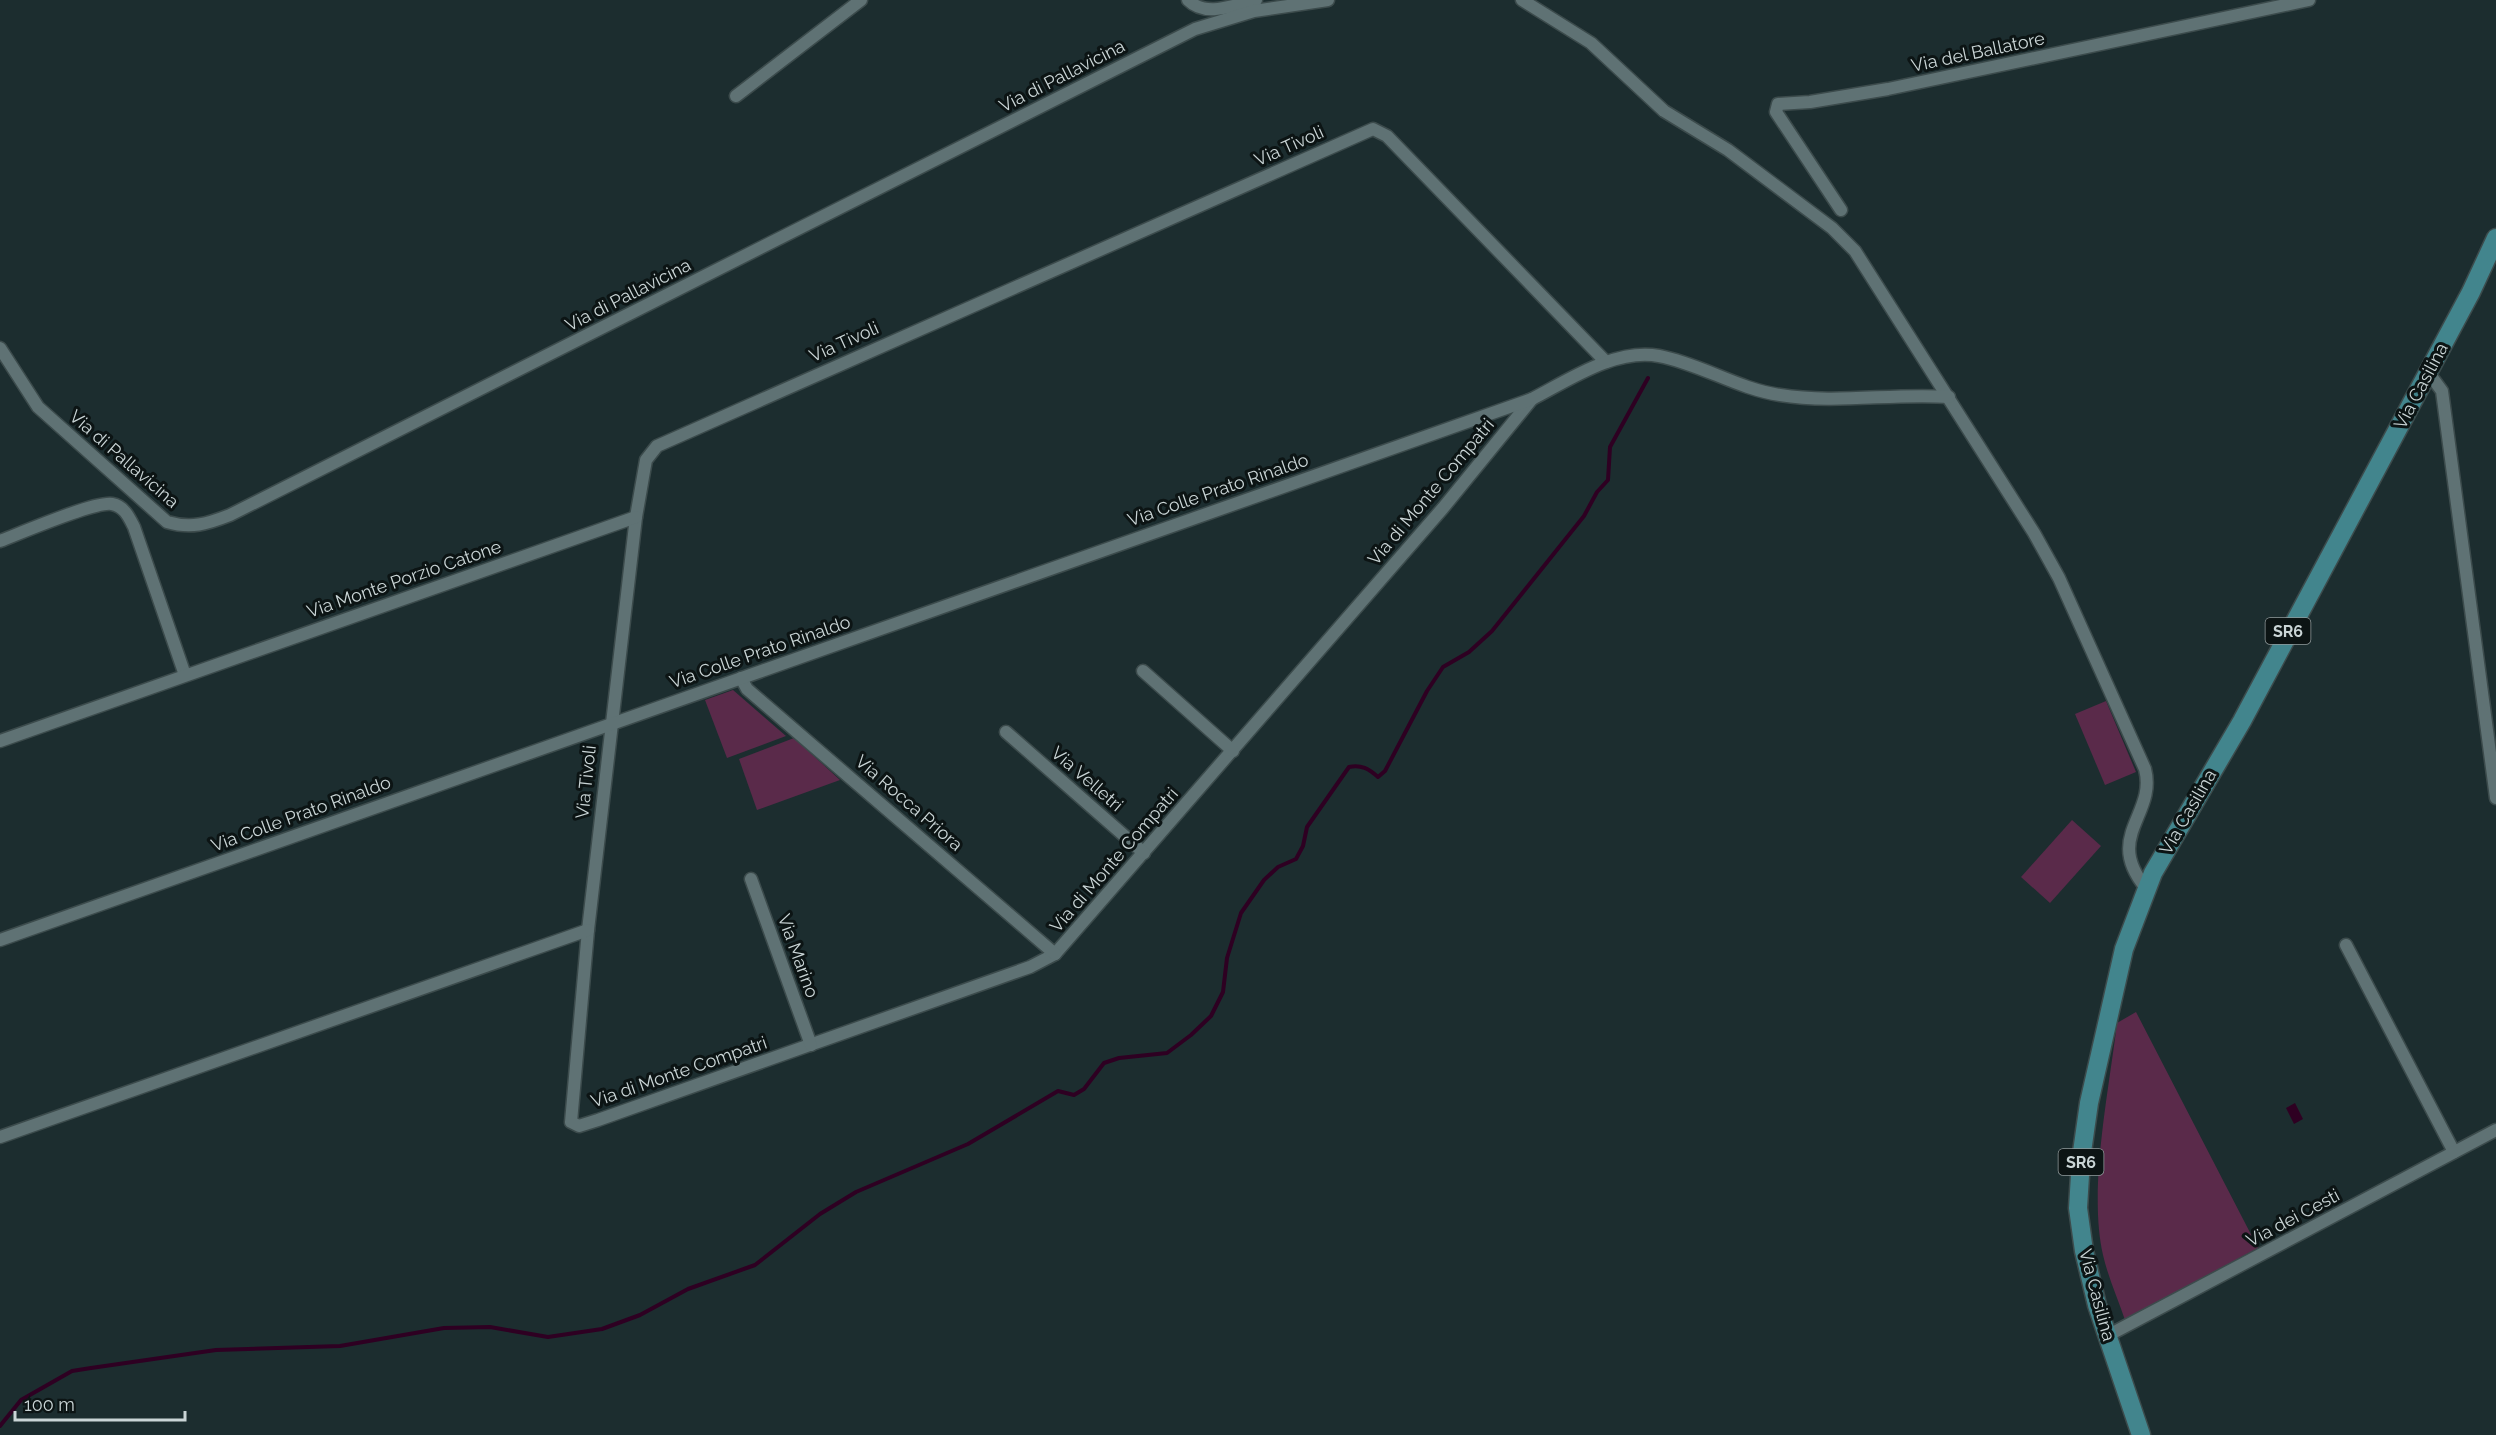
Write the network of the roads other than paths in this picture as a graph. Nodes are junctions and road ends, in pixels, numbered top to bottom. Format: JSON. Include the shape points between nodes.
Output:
{"nodes":[{"id":1,"x":861,"y":0,"type":"edge"},
{"id":2,"x":1188,"y":0,"type":"edge"},
{"id":3,"x":1256,"y":0,"type":"edge"},
{"id":4,"x":1328,"y":0,"type":"edge"},
{"id":5,"x":1522,"y":0,"type":"edge"},
{"id":6,"x":2309,"y":0,"type":"edge"},
{"id":7,"x":736,"y":96,"type":"dead end"},
{"id":8,"x":1841,"y":210,"type":"dead end"},
{"id":9,"x":2496,"y":238,"type":"edge"},
{"id":10,"x":0,"y":348,"type":"edge"},
{"id":11,"x":1606,"y":362,"type":"junction"},
{"id":12,"x":2428,"y":372,"type":"junction"},
{"id":13,"x":1949,"y":397,"type":"junction"},
{"id":14,"x":1532,"y":399,"type":"junction"},
{"id":15,"x":636,"y":517,"type":"junction"},
{"id":16,"x":0,"y":541,"type":"edge"},
{"id":17,"x":1143,"y":671,"type":"dead end"},
{"id":18,"x":185,"y":675,"type":"junction"},
{"id":19,"x":741,"y":678,"type":"junction"},
{"id":20,"x":611,"y":723,"type":"junction"},
{"id":21,"x":1006,"y":732,"type":"dead end"},
{"id":22,"x":0,"y":741,"type":"edge"},
{"id":23,"x":1233,"y":751,"type":"junction"},
{"id":24,"x":2496,"y":798,"type":"edge"},
{"id":25,"x":1144,"y":853,"type":"junction"},
{"id":26,"x":751,"y":879,"type":"dead end"},
{"id":27,"x":2146,"y":888,"type":"junction"},
{"id":28,"x":588,"y":930,"type":"junction"},
{"id":29,"x":0,"y":940,"type":"edge"},
{"id":30,"x":2346,"y":945,"type":"dead end"},
{"id":31,"x":1055,"y":954,"type":"junction"},
{"id":32,"x":811,"y":1045,"type":"junction"},
{"id":33,"x":573,"y":1124,"type":"joint"},
{"id":34,"x":2496,"y":1130,"type":"edge"},
{"id":35,"x":0,"y":1137,"type":"edge"},
{"id":36,"x":2454,"y":1152,"type":"junction"},
{"id":37,"x":2107,"y":1336,"type":"junction"},
{"id":38,"x":2141,"y":1435,"type":"edge"}],
"edges":[{"from":1,"to":7,"type":"street"},
{"from":2,"to":3,"type":"street","via":[[1206,10]]},
{"from":4,"to":10,"type":"street","name":"Via di Pallavicina","via":[[1248,12],[1195,29],[241,510],[204,525],[185,528],[167,522],[152,510],[38,407]]},
{"from":5,"to":13,"type":"street","via":[[1591,42],[1664,111],[1728,150],[1844,238]]},
{"from":6,"to":8,"type":"street","name":"Via del Ballatore","via":[[1888,89],[1778,104],[1776,112]]},
{"from":9,"to":12,"type":"main road","name":"Via Casilina","number":"SR6"},
{"from":11,"to":13,"type":"street","name":"Via Colle Prato Rinaldo","via":[[1659,356],[1743,387],[1817,399]]},
{"from":11,"to":14,"type":"street","name":"Via Colle Prato Rinaldo"},
{"from":11,"to":15,"type":"street","name":"Via Tivoli","via":[[1387,136],[1372,129],[664,441],[646,460]]},
{"from":12,"to":24,"type":"street","via":[[2442,391]]},
{"from":12,"to":27,"type":"main road","name":"Via Casilina","number":"SR6","via":[[2242,721]]},
{"from":13,"to":27,"type":"street","via":[[2052,564],[2143,764],[2146,792],[2129,840],[2132,864]]},
{"from":14,"to":19,"type":"street","name":"Via Colle Prato Rinaldo"},
{"from":14,"to":23,"type":"street","name":"Via di Monte Compatri"},
{"from":15,"to":18,"type":"street","name":"Via Monte Porzio Catone"},
{"from":15,"to":20,"type":"street","name":"Via Tivoli"},
{"from":16,"to":18,"type":"street","via":[[100,505],[111,503],[122,509],[134,527]]},
{"from":17,"to":23,"type":"street"},
{"from":18,"to":22,"type":"street","name":"Via Monte Porzio Catone"},
{"from":19,"to":20,"type":"street","name":"Via Colle Prato Rinaldo"},
{"from":19,"to":31,"type":"street","name":"Via Rocca Priora","via":[[747,689]]},
{"from":20,"to":28,"type":"street","name":"Via Tivoli"},
{"from":20,"to":29,"type":"street","name":"Via Colle Prato Rinaldo"},
{"from":21,"to":25,"type":"street","name":"Via Velletri"},
{"from":23,"to":25,"type":"street","name":"Via di Monte Compatri"},
{"from":25,"to":31,"type":"street","name":"Via di Monte Compatri"},
{"from":26,"to":32,"type":"street","name":"Via Marino"},
{"from":27,"to":37,"type":"main road","name":"Via Casilina","number":"SR6","via":[[2105,1023],[2078,1192],[2081,1233]]},
{"from":28,"to":33,"type":"street","name":"Via Tivoli","via":[[570,1118]]},
{"from":28,"to":35,"type":"street"},
{"from":30,"to":36,"type":"street"},
{"from":31,"to":32,"type":"street","name":"Via di Monte Compatri","via":[[1030,967]]},
{"from":32,"to":33,"type":"street","name":"Via di Monte Compatri","via":[[598,1120]]},
{"from":34,"to":36,"type":"street","name":"Via dei Cesti"},
{"from":36,"to":37,"type":"street","name":"Via dei Cesti"},
{"from":37,"to":38,"type":"main road","name":"Via Casilina","number":"SR6"}]}
